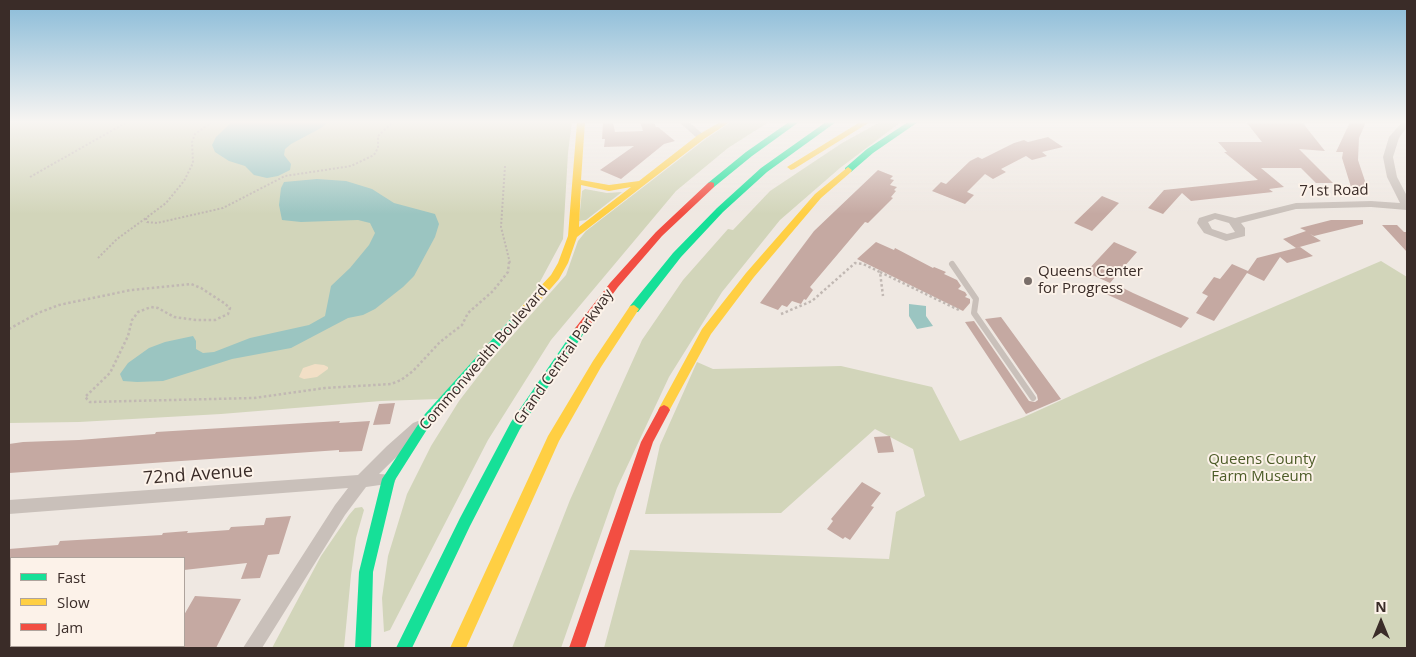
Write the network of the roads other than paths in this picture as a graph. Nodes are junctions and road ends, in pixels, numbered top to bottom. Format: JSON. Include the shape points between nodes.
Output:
{"nodes":[{"id":1,"x":579,"y":153,"type":"edge"},
{"id":2,"x":681,"y":153,"type":"edge"},
{"id":3,"x":787,"y":153,"type":"edge"},
{"id":4,"x":816,"y":153,"type":"edge"},
{"id":5,"x":868,"y":153,"type":"edge"},
{"id":6,"x":1389,"y":153,"type":"edge"},
{"id":7,"x":749,"y":154,"type":"edge"},
{"id":8,"x":784,"y":172,"type":"dead end"},
{"id":9,"x":577,"y":182,"type":"junction"},
{"id":10,"x":643,"y":182,"type":"junction"},
{"id":11,"x":768,"y":182,"type":"dead end"},
{"id":12,"x":1407,"y":206,"type":"edge"},
{"id":13,"x":1234,"y":222,"type":"dead end"},
{"id":14,"x":573,"y":236,"type":"junction"},
{"id":15,"x":677,"y":255,"type":"junction"},
{"id":16,"x":952,"y":264,"type":"dead end"},
{"id":17,"x":1033,"y":398,"type":"dead end"},
{"id":18,"x":429,"y":417,"type":"junction"},
{"id":19,"x":389,"y":479,"type":"junction"},
{"id":20,"x":362,"y":481,"type":"junction"},
{"id":21,"x":9,"y":507,"type":"edge"},
{"id":22,"x":252,"y":648,"type":"edge"},
{"id":23,"x":363,"y":648,"type":"edge"},
{"id":24,"x":404,"y":648,"type":"edge"},
{"id":25,"x":458,"y":648,"type":"edge"},
{"id":26,"x":577,"y":648,"type":"edge"}],
"edges":[{"from":1,"to":9,"type":"main road","name":"Commonwealth Boulevard"},
{"from":2,"to":10,"type":"main road"},
{"from":3,"to":15,"type":"main road","name":"Grand Central Parkway","via":[[720,210]]},
{"from":4,"to":8,"type":"main road"},
{"from":5,"to":26,"type":"main road","via":[[818,196],[706,332],[647,442]]},
{"from":6,"to":12,"type":"street","via":[[1392,177]]},
{"from":7,"to":24,"type":"main road","name":"Grand Central Parkway","via":[[659,234],[614,285],[566,349],[515,426]]},
{"from":9,"to":10,"type":"main road","via":[[609,188]]},
{"from":9,"to":14,"type":"main road","name":"Commonwealth Boulevard"},
{"from":10,"to":14,"type":"main road"},
{"from":11,"to":15,"type":"main road"},
{"from":12,"to":13,"type":"street","name":"71st Road","via":[[1296,206]]},
{"from":14,"to":18,"type":"main road","name":"Commonwealth Boulevard","via":[[555,277]]},
{"from":15,"to":25,"type":"main road","name":"Grand Central Parkway","via":[[597,364],[553,440]]},
{"from":16,"to":17,"type":"lane","via":[[976,299],[974,313]]},
{"from":18,"to":19,"type":"main road","name":"Commonwealth Boulevard"},
{"from":18,"to":20,"type":"street"},
{"from":19,"to":20,"type":"street","name":"72nd Avenue"},
{"from":19,"to":23,"type":"main road","name":"Commonwealth Boulevard","via":[[366,572]]},
{"from":20,"to":21,"type":"street","name":"72nd Avenue"},
{"from":20,"to":22,"type":"street","via":[[335,516]]}]}
